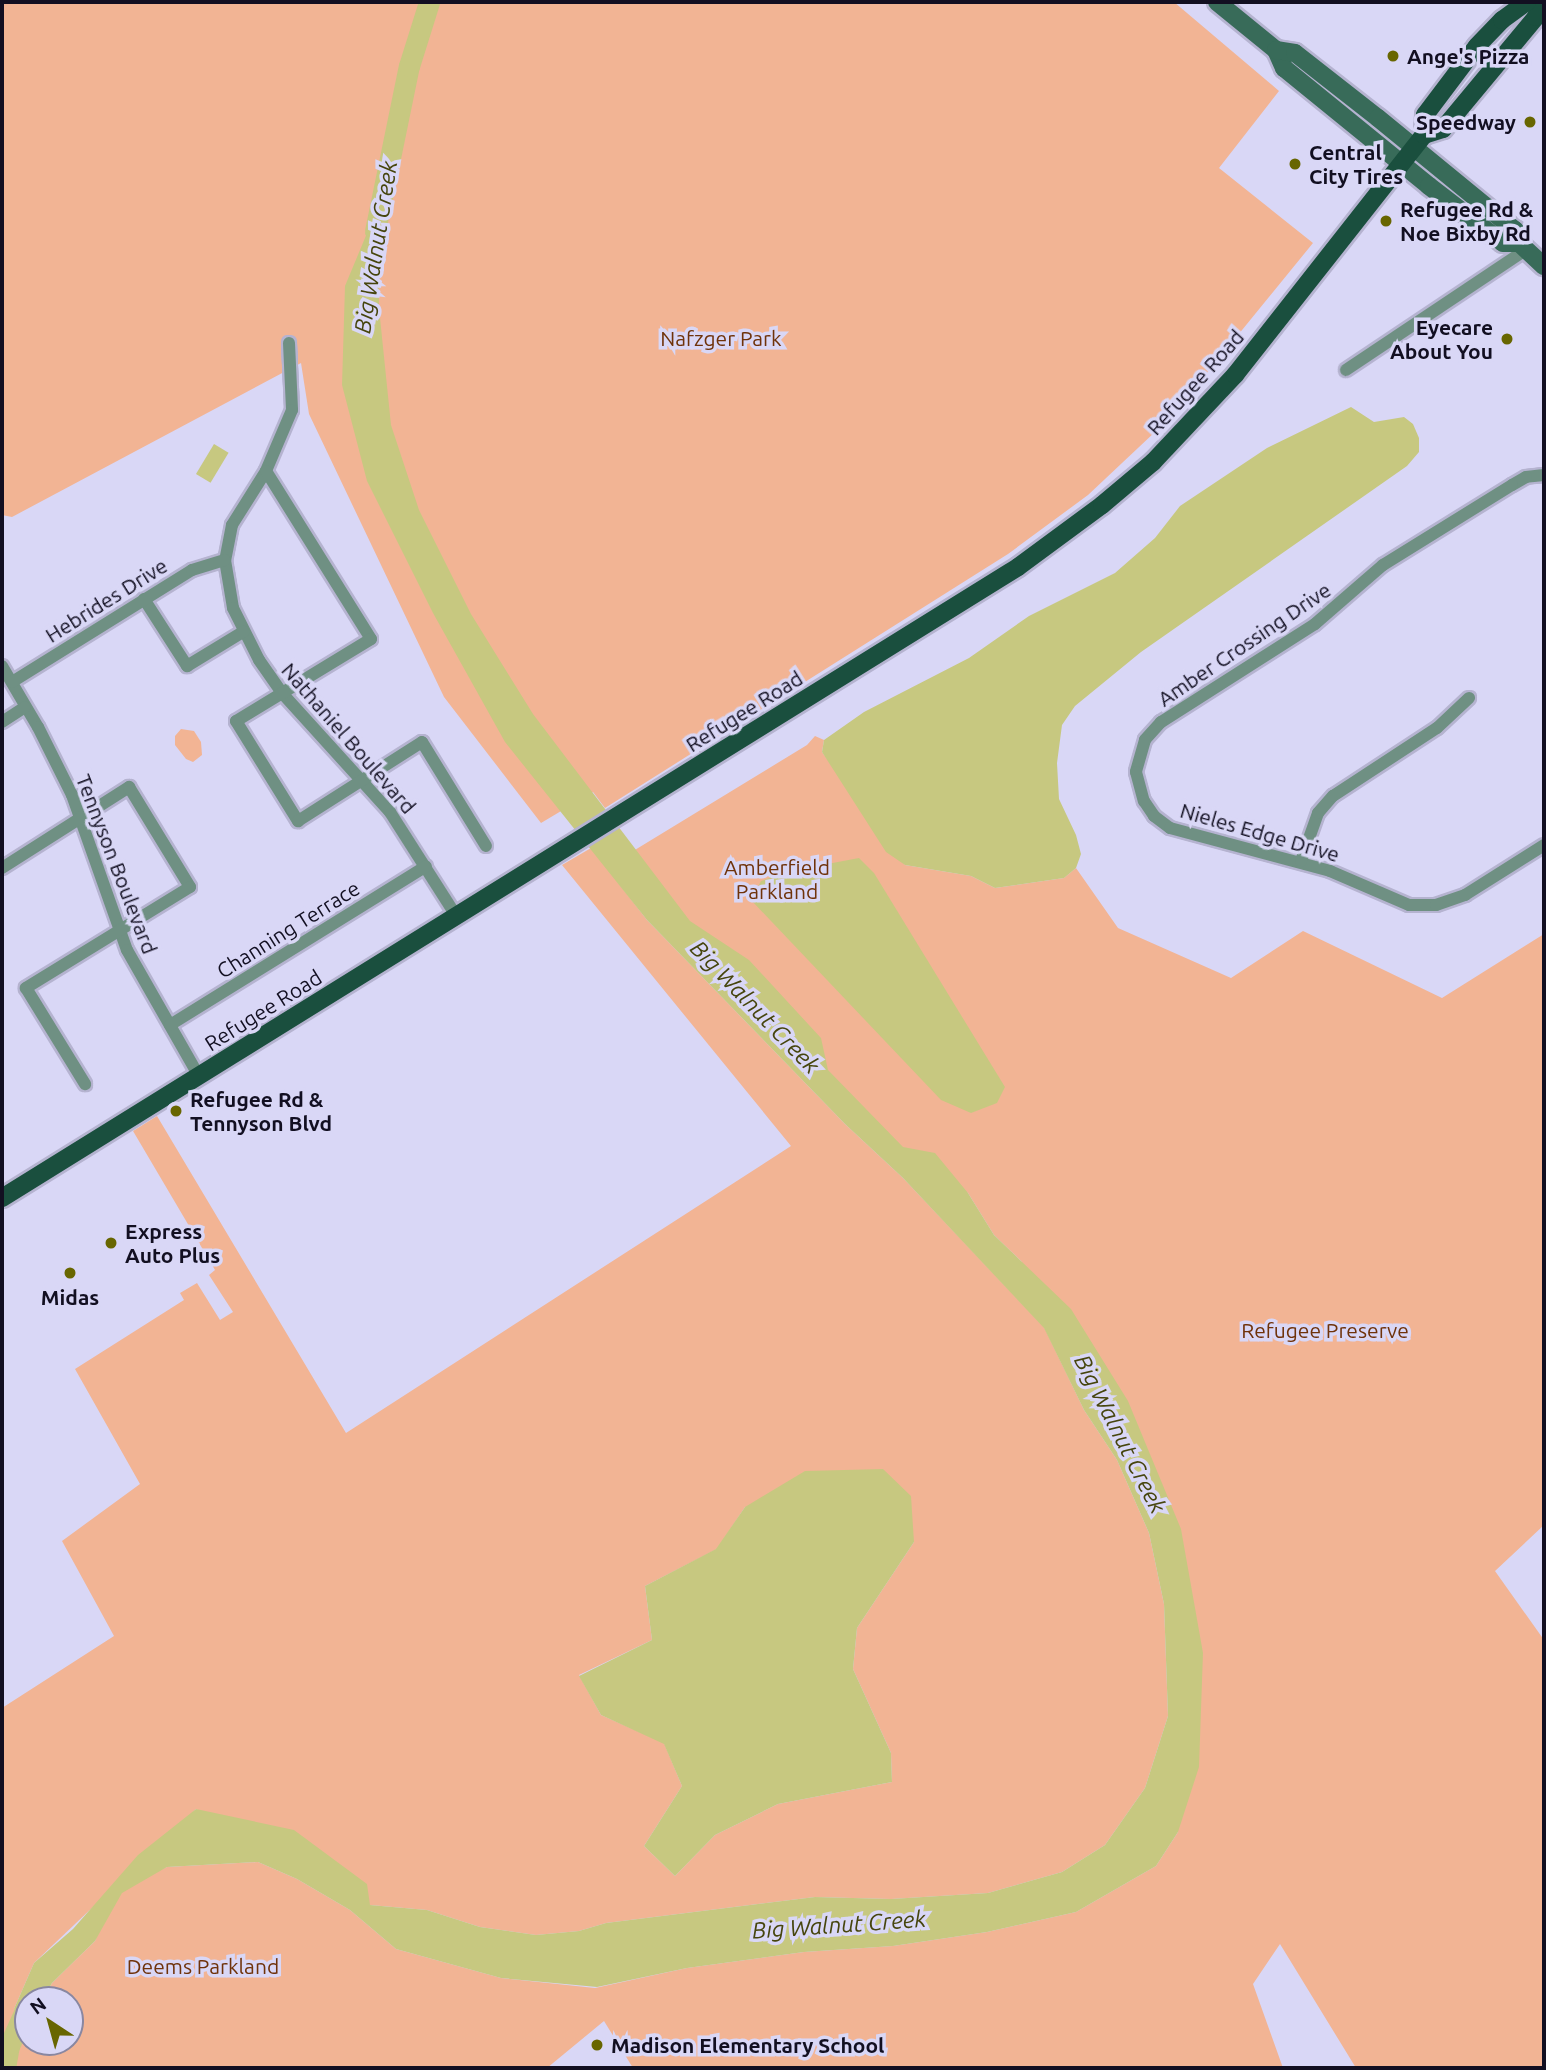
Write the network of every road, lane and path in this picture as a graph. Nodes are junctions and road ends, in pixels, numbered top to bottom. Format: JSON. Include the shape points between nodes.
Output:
{"nodes":[{"id":1,"x":1217,"y":2,"type":"edge"},
{"id":2,"x":1527,"y":2,"type":"edge"},
{"id":3,"x":1541,"y":2,"type":"edge"},
{"id":4,"x":1276,"y":50,"type":"junction"},
{"id":5,"x":1419,"y":142,"type":"junction"},
{"id":6,"x":1401,"y":164,"type":"junction"},
{"id":7,"x":1523,"y":246,"type":"junction"},
{"id":8,"x":1544,"y":265,"type":"edge"},
{"id":9,"x":289,"y":343,"type":"dead end"},
{"id":10,"x":1346,"y":370,"type":"dead end"},
{"id":11,"x":266,"y":471,"type":"junction"},
{"id":12,"x":1544,"y":475,"type":"edge"},
{"id":13,"x":225,"y":559,"type":"junction"},
{"id":14,"x":144,"y":599,"type":"junction"},
{"id":15,"x":243,"y":632,"type":"junction"},
{"id":16,"x":2,"y":666,"type":"edge"},
{"id":17,"x":12,"y":682,"type":"junction"},
{"id":18,"x":282,"y":693,"type":"junction"},
{"id":19,"x":1469,"y":698,"type":"dead end"},
{"id":20,"x":26,"y":707,"type":"junction"},
{"id":21,"x":2,"y":721,"type":"edge"},
{"id":22,"x":363,"y":780,"type":"junction"},
{"id":23,"x":1138,"y":780,"type":"joint"},
{"id":24,"x":80,"y":818,"type":"junction"},
{"id":25,"x":1544,"y":845,"type":"edge"},
{"id":26,"x":486,"y":846,"type":"dead end"},
{"id":27,"x":1301,"y":861,"type":"junction"},
{"id":28,"x":426,"y":866,"type":"junction"},
{"id":29,"x":2,"y":868,"type":"edge"},
{"id":30,"x":457,"y":916,"type":"junction"},
{"id":31,"x":118,"y":931,"type":"junction"},
{"id":32,"x":170,"y":1025,"type":"junction"},
{"id":33,"x":200,"y":1076,"type":"junction"},
{"id":34,"x":85,"y":1084,"type":"dead end"},
{"id":35,"x":2,"y":1198,"type":"edge"}],
"edges":[{"from":1,"to":4,"type":"street"},
{"from":2,"to":5,"type":"main road","via":[[1502,20],[1460,68],[1425,115]]},
{"from":3,"to":5,"type":"main road","via":[[1536,17],[1443,129]]},
{"from":4,"to":5,"type":"street","via":[[1295,53]]},
{"from":4,"to":6,"type":"street","via":[[1284,68]]},
{"from":5,"to":6,"type":"main road","name":"Refugee Road"},
{"from":5,"to":7,"type":"street","via":[[1515,230]]},
{"from":6,"to":7,"type":"street","via":[[1503,243]]},
{"from":6,"to":30,"type":"main road","name":"Refugee Road","via":[[1235,375],[1128,484],[1018,567]]},
{"from":7,"to":8,"type":"street"},
{"from":7,"to":10,"type":"street"},
{"from":9,"to":11,"type":"street","name":"Nathaniel Boulevard","via":[[292,410]]},
{"from":11,"to":13,"type":"street","name":"Nathaniel Boulevard","via":[[232,526]]},
{"from":11,"to":18,"type":"street","via":[[371,639]]},
{"from":12,"to":23,"type":"street","name":"Amber Crossing Drive","via":[[1526,477],[1383,565],[1315,624],[1160,722],[1142,746]]},
{"from":13,"to":14,"type":"street","name":"Hebrides Drive","via":[[192,570]]},
{"from":13,"to":15,"type":"street","name":"Nathaniel Boulevard","via":[[229,593]]},
{"from":14,"to":15,"type":"street","via":[[187,666]]},
{"from":14,"to":17,"type":"street","name":"Hebrides Drive"},
{"from":15,"to":18,"type":"street","name":"Nathaniel Boulevard"},
{"from":16,"to":17,"type":"street","name":"Tennyson Boulevard"},
{"from":17,"to":20,"type":"street","name":"Tennyson Boulevard"},
{"from":18,"to":22,"type":"street","name":"Nathaniel Boulevard"},
{"from":18,"to":22,"type":"street","via":[[236,720],[298,821]]},
{"from":19,"to":27,"type":"street","via":[[1437,728],[1343,788],[1323,806]]},
{"from":20,"to":21,"type":"street"},
{"from":20,"to":24,"type":"street","name":"Tennyson Boulevard"},
{"from":22,"to":26,"type":"street","via":[[422,742]]},
{"from":22,"to":28,"type":"street","name":"Nathaniel Boulevard"},
{"from":23,"to":27,"type":"street","name":"Nieles Edge Drive","via":[[1147,806],[1170,828]]},
{"from":24,"to":29,"type":"street"},
{"from":24,"to":31,"type":"street","name":"Tennyson Boulevard"},
{"from":24,"to":31,"type":"street","via":[[129,787],[190,887]]},
{"from":25,"to":27,"type":"street","name":"Nieles Edge Drive","via":[[1465,895],[1427,907],[1409,905]]},
{"from":28,"to":30,"type":"street","name":"Nathaniel Boulevard"},
{"from":28,"to":32,"type":"street","name":"Channing Terrace"},
{"from":30,"to":33,"type":"main road","name":"Refugee Road"},
{"from":31,"to":32,"type":"street","name":"Tennyson Boulevard"},
{"from":31,"to":34,"type":"street","via":[[26,988]]},
{"from":32,"to":33,"type":"street","name":"Tennyson Boulevard"},
{"from":33,"to":35,"type":"main road","name":"Refugee Road"}]}
